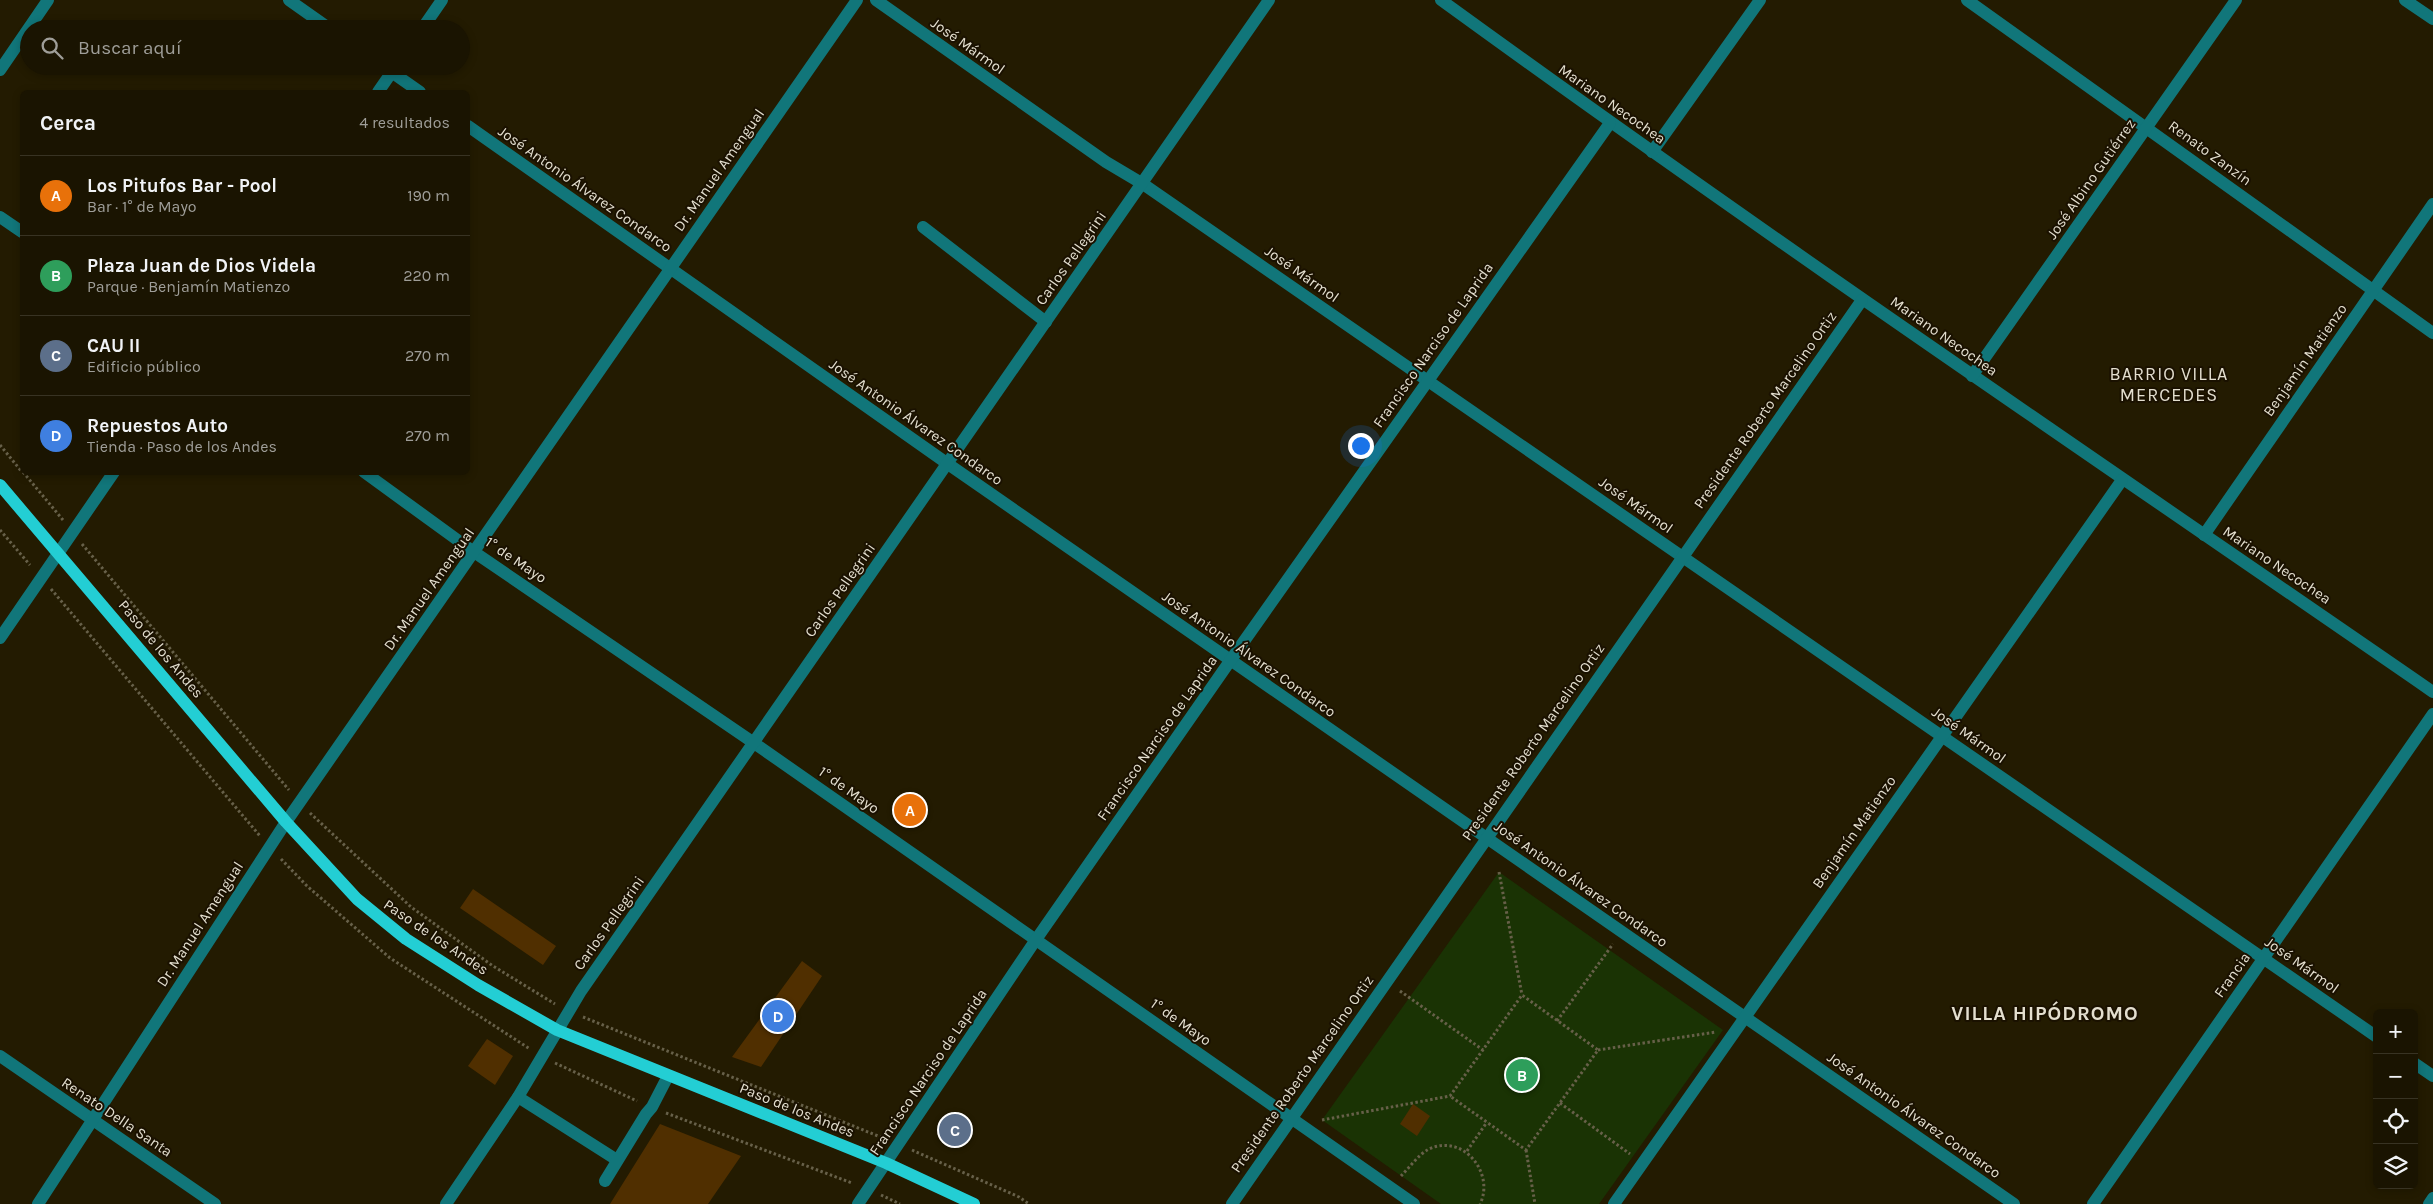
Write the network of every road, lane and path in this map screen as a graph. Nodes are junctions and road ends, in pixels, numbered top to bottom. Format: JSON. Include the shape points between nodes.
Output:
{"nodes":[{"id":1,"x":48,"y":0,"type":"edge"},
{"id":2,"x":289,"y":0,"type":"edge"},
{"id":3,"x":442,"y":0,"type":"edge"},
{"id":4,"x":857,"y":0,"type":"edge"},
{"id":5,"x":876,"y":0,"type":"edge"},
{"id":6,"x":1269,"y":0,"type":"edge"},
{"id":7,"x":1441,"y":0,"type":"edge"},
{"id":8,"x":1760,"y":0,"type":"edge"},
{"id":9,"x":1967,"y":0,"type":"edge"},
{"id":10,"x":2236,"y":0,"type":"edge"},
{"id":11,"x":2406,"y":0,"type":"edge"},
{"id":12,"x":2433,"y":19,"type":"edge"},
{"id":13,"x":34,"y":20,"type":"edge"},
{"id":14,"x":317,"y":20,"type":"edge"},
{"id":15,"x":428,"y":20,"type":"edge"},
{"id":16,"x":20,"y":41,"type":"edge"},
{"id":17,"x":0,"y":70,"type":"edge"},
{"id":18,"x":386,"y":75,"type":"edge"},
{"id":19,"x":399,"y":75,"type":"edge"},
{"id":20,"x":379,"y":90,"type":"edge"},
{"id":21,"x":418,"y":90,"type":"edge"},
{"id":22,"x":1610,"y":123,"type":"junction"},
{"id":23,"x":470,"y":127,"type":"edge"},
{"id":24,"x":2147,"y":128,"type":"junction"},
{"id":25,"x":1652,"y":152,"type":"junction"},
{"id":26,"x":1143,"y":184,"type":"junction"},
{"id":27,"x":2433,"y":204,"type":"edge"},
{"id":28,"x":0,"y":216,"type":"edge"},
{"id":29,"x":923,"y":227,"type":"dead end"},
{"id":30,"x":20,"y":231,"type":"edge"},
{"id":31,"x":670,"y":269,"type":"junction"},
{"id":32,"x":2374,"y":290,"type":"junction"},
{"id":33,"x":1862,"y":300,"type":"junction"},
{"id":34,"x":1046,"y":322,"type":"junction"},
{"id":35,"x":2433,"y":333,"type":"edge"},
{"id":36,"x":1972,"y":376,"type":"junction"},
{"id":37,"x":1428,"y":381,"type":"junction"},
{"id":38,"x":0,"y":444,"type":"edge"},
{"id":39,"x":948,"y":464,"type":"junction"},
{"id":40,"x":20,"y":468,"type":"edge"},
{"id":41,"x":26,"y":475,"type":"edge"},
{"id":42,"x":112,"y":475,"type":"edge"},
{"id":43,"x":368,"y":475,"type":"edge"},
{"id":44,"x":2122,"y":480,"type":"junction"},
{"id":45,"x":0,"y":485,"type":"edge"},
{"id":46,"x":0,"y":530,"type":"edge"},
{"id":47,"x":73,"y":532,"type":"junction"},
{"id":48,"x":2204,"y":535,"type":"junction"},
{"id":49,"x":474,"y":552,"type":"junction"},
{"id":50,"x":58,"y":553,"type":"junction"},
{"id":51,"x":1683,"y":557,"type":"junction"},
{"id":52,"x":41,"y":578,"type":"junction"},
{"id":53,"x":0,"y":638,"type":"edge"},
{"id":54,"x":1230,"y":661,"type":"junction"},
{"id":55,"x":2433,"y":692,"type":"edge"},
{"id":56,"x":2433,"y":714,"type":"edge"},
{"id":57,"x":1941,"y":736,"type":"junction"},
{"id":58,"x":754,"y":743,"type":"junction"},
{"id":59,"x":300,"y":803,"type":"junction"},
{"id":60,"x":286,"y":822,"type":"junction"},
{"id":61,"x":1485,"y":838,"type":"junction"},
{"id":62,"x":270,"y":847,"type":"junction"},
{"id":63,"x":1499,"y":872,"type":"dead end"},
{"id":64,"x":1622,"y":932,"type":"junction"},
{"id":65,"x":1035,"y":941,"type":"junction"},
{"id":66,"x":2264,"y":958,"type":"junction"},
{"id":67,"x":1386,"y":982,"type":"junction"},
{"id":68,"x":1522,"y":996,"type":"junction"},
{"id":69,"x":568,"y":1011,"type":"junction"},
{"id":70,"x":1744,"y":1017,"type":"junction"},
{"id":71,"x":1557,"y":1021,"type":"junction"},
{"id":72,"x":556,"y":1030,"type":"junction"},
{"id":73,"x":1723,"y":1030,"type":"dead end"},
{"id":74,"x":2373,"y":1034,"type":"edge"},
{"id":75,"x":1483,"y":1050,"type":"junction"},
{"id":76,"x":1598,"y":1050,"type":"junction"},
{"id":77,"x":0,"y":1056,"type":"edge"},
{"id":78,"x":542,"y":1056,"type":"junction"},
{"id":79,"x":2418,"y":1066,"type":"edge"},
{"id":80,"x":668,"y":1076,"type":"junction"},
{"id":81,"x":2433,"y":1076,"type":"edge"},
{"id":82,"x":1450,"y":1096,"type":"junction"},
{"id":83,"x":518,"y":1098,"type":"junction"},
{"id":84,"x":1560,"y":1103,"type":"junction"},
{"id":85,"x":652,"y":1107,"type":"junction"},
{"id":86,"x":1290,"y":1118,"type":"junction"},
{"id":87,"x":92,"y":1119,"type":"junction"},
{"id":88,"x":1322,"y":1120,"type":"dead end"},
{"id":89,"x":1487,"y":1122,"type":"junction"},
{"id":90,"x":899,"y":1144,"type":"junction"},
{"id":91,"x":1526,"y":1150,"type":"junction"},
{"id":92,"x":1467,"y":1151,"type":"junction"},
{"id":93,"x":617,"y":1160,"type":"junction"},
{"id":94,"x":886,"y":1163,"type":"junction"},
{"id":95,"x":1642,"y":1164,"type":"junction"},
{"id":96,"x":1401,"y":1176,"type":"dead end"},
{"id":97,"x":604,"y":1182,"type":"dead end"},
{"id":98,"x":868,"y":1189,"type":"junction"},
{"id":99,"x":2433,"y":1198,"type":"edge"},
{"id":100,"x":38,"y":1204,"type":"edge"},
{"id":101,"x":215,"y":1204,"type":"edge"},
{"id":102,"x":446,"y":1204,"type":"edge"},
{"id":103,"x":858,"y":1204,"type":"edge"},
{"id":104,"x":900,"y":1204,"type":"edge"},
{"id":105,"x":974,"y":1204,"type":"edge"},
{"id":106,"x":1029,"y":1204,"type":"edge"},
{"id":107,"x":1232,"y":1204,"type":"edge"},
{"id":108,"x":1414,"y":1204,"type":"edge"},
{"id":109,"x":1480,"y":1204,"type":"edge"},
{"id":110,"x":1535,"y":1204,"type":"edge"},
{"id":111,"x":1614,"y":1204,"type":"edge"},
{"id":112,"x":2014,"y":1204,"type":"edge"},
{"id":113,"x":2093,"y":1204,"type":"edge"},
{"id":114,"x":2429,"y":1204,"type":"edge"}],
"edges":[{"from":1,"to":13,"type":"street"},
{"from":2,"to":14,"type":"street"},
{"from":3,"to":15,"type":"street"},
{"from":4,"to":31,"type":"street","name":"Dr. Manuel Amengual"},
{"from":5,"to":26,"type":"street","name":"José Mármol","via":[[1106,162]]},
{"from":6,"to":26,"type":"street","name":"Carlos Pellegrini"},
{"from":7,"to":22,"type":"street","name":"Mariano Necochea"},
{"from":8,"to":25,"type":"street"},
{"from":9,"to":24,"type":"street","name":"Renato Zanzín"},
{"from":10,"to":24,"type":"street","name":"José Albino Gutiérrez"},
{"from":11,"to":12,"type":"street"},
{"from":16,"to":17,"type":"street"},
{"from":18,"to":20,"type":"street"},
{"from":19,"to":21,"type":"street"},
{"from":22,"to":25,"type":"street","name":"Mariano Necochea"},
{"from":22,"to":37,"type":"street","name":"Francisco Narciso de Laprida"},
{"from":23,"to":31,"type":"street","name":"José Antonio Álvarez Condarco"},
{"from":24,"to":32,"type":"street","name":"Renato Zanzín"},
{"from":24,"to":36,"type":"street","name":"José Albino Gutiérrez"},
{"from":25,"to":33,"type":"street","name":"Mariano Necochea"},
{"from":26,"to":34,"type":"street","name":"Carlos Pellegrini"},
{"from":26,"to":37,"type":"street","name":"José Mármol"},
{"from":27,"to":32,"type":"street","name":"Benjamín Matienzo"},
{"from":28,"to":30,"type":"street"},
{"from":29,"to":34,"type":"street"},
{"from":31,"to":39,"type":"street","name":"José Antonio Álvarez Condarco"},
{"from":31,"to":49,"type":"street","name":"Dr. Manuel Amengual"},
{"from":32,"to":35,"type":"street","name":"Renato Zanzín"},
{"from":32,"to":48,"type":"street","name":"Benjamín Matienzo"},
{"from":33,"to":36,"type":"street","name":"Mariano Necochea"},
{"from":33,"to":51,"type":"street","name":"Presidente Roberto Marcelino Ortiz"},
{"from":34,"to":39,"type":"street","name":"Carlos Pellegrini"},
{"from":36,"to":44,"type":"street","name":"Mariano Necochea"},
{"from":37,"to":51,"type":"street","name":"José Mármol"},
{"from":37,"to":54,"type":"street","name":"Francisco Narciso de Laprida"},
{"from":38,"to":40,"type":"path"},
{"from":39,"to":54,"type":"street","name":"José Antonio Álvarez Condarco"},
{"from":39,"to":58,"type":"street","name":"Carlos Pellegrini"},
{"from":41,"to":47,"type":"path"},
{"from":42,"to":47,"type":"street"},
{"from":43,"to":49,"type":"street","name":"1° de Mayo"},
{"from":44,"to":48,"type":"street","name":"Mariano Necochea"},
{"from":44,"to":57,"type":"street","name":"Benjamín Matienzo"},
{"from":45,"to":50,"type":"main road","name":"Paso de los Andes"},
{"from":46,"to":52,"type":"path"},
{"from":47,"to":50,"type":"street"},
{"from":47,"to":59,"type":"path"},
{"from":48,"to":55,"type":"street","name":"Mariano Necochea"},
{"from":49,"to":58,"type":"street","name":"1° de Mayo"},
{"from":49,"to":59,"type":"street","name":"Dr. Manuel Amengual"},
{"from":50,"to":52,"type":"street"},
{"from":50,"to":60,"type":"main road","name":"Paso de los Andes"},
{"from":51,"to":57,"type":"street","name":"José Mármol"},
{"from":51,"to":61,"type":"street","name":"Presidente Roberto Marcelino Ortiz"},
{"from":52,"to":53,"type":"street"},
{"from":52,"to":62,"type":"path"},
{"from":54,"to":61,"type":"street","name":"José Antonio Álvarez Condarco"},
{"from":54,"to":65,"type":"street","name":"Francisco Narciso de Laprida"},
{"from":56,"to":66,"type":"street","name":"Francia"},
{"from":57,"to":66,"type":"street","name":"José Mármol"},
{"from":57,"to":70,"type":"street","name":"Benjamín Matienzo"},
{"from":58,"to":65,"type":"street","name":"1° de Mayo"},
{"from":58,"to":69,"type":"street","name":"Carlos Pellegrini"},
{"from":59,"to":60,"type":"street","name":"Dr. Manuel Amengual"},
{"from":59,"to":69,"type":"path","via":[[411,907],[493,966]]},
{"from":60,"to":62,"type":"street","name":"Dr. Manuel Amengual"},
{"from":60,"to":72,"type":"main road","name":"Paso de los Andes","via":[[356,899],[386,924],[444,964]]},
{"from":61,"to":64,"type":"street","name":"José Antonio Álvarez Condarco"},
{"from":61,"to":67,"type":"street","name":"Presidente Roberto Marcelino Ortiz"},
{"from":62,"to":78,"type":"path","via":[[307,886],[390,958]]},
{"from":62,"to":87,"type":"street","name":"Dr. Manuel Amengual"},
{"from":63,"to":68,"type":"path"},
{"from":64,"to":70,"type":"street","name":"José Antonio Álvarez Condarco"},
{"from":64,"to":71,"type":"path"},
{"from":65,"to":86,"type":"street","name":"1° de Mayo"},
{"from":65,"to":90,"type":"street","name":"Francisco Narciso de Laprida"},
{"from":66,"to":74,"type":"street","name":"José Mármol"},
{"from":66,"to":113,"type":"street","name":"Francia"},
{"from":67,"to":75,"type":"path"},
{"from":67,"to":86,"type":"street","name":"Presidente Roberto Marcelino Ortiz"},
{"from":68,"to":71,"type":"path"},
{"from":68,"to":75,"type":"path"},
{"from":69,"to":72,"type":"street","name":"Carlos Pellegrini"},
{"from":69,"to":90,"type":"path"},
{"from":70,"to":95,"type":"street","name":"Benjamín Matienzo"},
{"from":70,"to":112,"type":"street","name":"José Antonio Álvarez Condarco"},
{"from":71,"to":76,"type":"path"},
{"from":72,"to":78,"type":"street","name":"Carlos Pellegrini"},
{"from":72,"to":80,"type":"main road","name":"Paso de los Andes"},
{"from":73,"to":76,"type":"path"},
{"from":75,"to":82,"type":"path"},
{"from":76,"to":84,"type":"path"},
{"from":77,"to":87,"type":"street","name":"Renato Della Santa"},
{"from":78,"to":83,"type":"street","name":"Carlos Pellegrini"},
{"from":78,"to":85,"type":"path"},
{"from":79,"to":81,"type":"street"},
{"from":80,"to":85,"type":"street"},
{"from":80,"to":94,"type":"main road","name":"Paso de los Andes"},
{"from":82,"to":88,"type":"path"},
{"from":82,"to":89,"type":"path"},
{"from":83,"to":93,"type":"street"},
{"from":83,"to":102,"type":"street","name":"Carlos Pellegrini"},
{"from":84,"to":91,"type":"path"},
{"from":84,"to":95,"type":"path"},
{"from":85,"to":93,"type":"street"},
{"from":85,"to":98,"type":"path"},
{"from":86,"to":107,"type":"street","name":"Presidente Roberto Marcelino Ortiz"},
{"from":86,"to":108,"type":"street","name":"1° de Mayo"},
{"from":87,"to":100,"type":"street","name":"Dr. Manuel Amengual"},
{"from":87,"to":101,"type":"street","name":"Renato Della Santa"},
{"from":89,"to":91,"type":"path"},
{"from":89,"to":92,"type":"path"},
{"from":90,"to":94,"type":"street","name":"Francisco Narciso de Laprida"},
{"from":90,"to":106,"type":"path"},
{"from":91,"to":110,"type":"path"},
{"from":92,"to":96,"type":"path","via":[[1448,1144],[1428,1149]]},
{"from":92,"to":109,"type":"path","via":[[1482,1172],[1483,1198]]},
{"from":93,"to":97,"type":"street"},
{"from":94,"to":98,"type":"street","name":"Francisco Narciso de Laprida"},
{"from":94,"to":105,"type":"main road","name":"Paso de los Andes"},
{"from":95,"to":111,"type":"street","name":"Benjamín Matienzo"},
{"from":98,"to":103,"type":"street","name":"Francisco Narciso de Laprida"},
{"from":98,"to":104,"type":"path"},
{"from":99,"to":114,"type":"street"}]}
